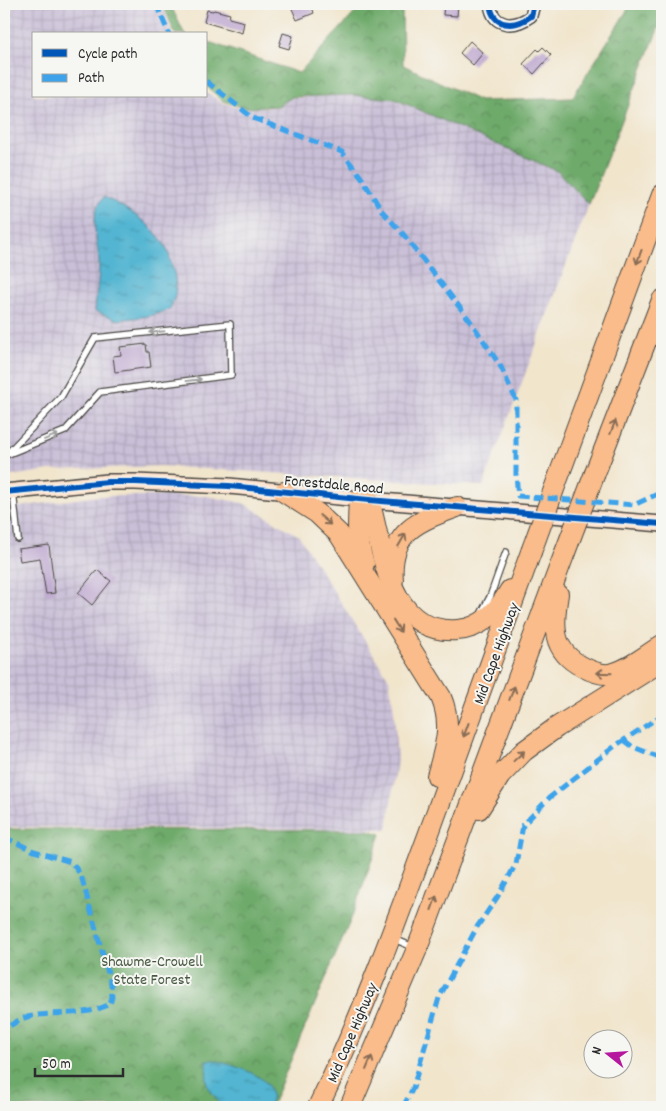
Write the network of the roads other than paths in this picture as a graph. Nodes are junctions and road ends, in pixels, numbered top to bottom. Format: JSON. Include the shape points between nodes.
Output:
{"nodes":[{"id":1,"x":490,"y":4,"type":"edge"},
{"id":2,"x":534,"y":4,"type":"edge"},
{"id":3,"x":662,"y":195,"type":"edge"},
{"id":4,"x":662,"y":300,"type":"edge"},
{"id":5,"x":5,"y":455,"type":"edge"},
{"id":6,"x":8,"y":491,"type":"edge"},
{"id":7,"x":284,"y":492,"type":"junction"},
{"id":8,"x":364,"y":499,"type":"junction"},
{"id":9,"x":457,"y":507,"type":"junction"},
{"id":10,"x":662,"y":524,"type":"edge"},
{"id":11,"x":18,"y":539,"type":"dead end"},
{"id":12,"x":506,"y":552,"type":"dead end"},
{"id":13,"x":531,"y":552,"type":"junction"},
{"id":14,"x":564,"y":555,"type":"junction"},
{"id":15,"x":371,"y":585,"type":"junction"},
{"id":16,"x":394,"y":587,"type":"junction"},
{"id":17,"x":474,"y":626,"type":"junction"},
{"id":18,"x":662,"y":645,"type":"edge"},
{"id":19,"x":662,"y":660,"type":"edge"},
{"id":20,"x":452,"y":854,"type":"junction"},
{"id":21,"x":389,"y":938,"type":"junction"},
{"id":22,"x":417,"y":949,"type":"junction"},
{"id":23,"x":318,"y":1107,"type":"edge"},
{"id":24,"x":350,"y":1107,"type":"edge"}],
"edges":[{"from":1,"to":2,"type":"street","via":[[496,18],[513,25],[531,16]]},
{"from":3,"to":13,"type":"highway","name":"Mid Cape Highway","one_way":true,"bridge":true},
{"from":14,"to":4,"type":"highway","name":"Mid Cape Highway","one_way":true,"bridge":true},
{"from":5,"to":5,"type":"lane","one_way":true,"via":[[65,431],[100,392],[231,375],[230,324],[95,338],[61,396]]},
{"from":6,"to":7,"type":"main road","name":"Forestdale Road","via":[[135,482]]},
{"from":6,"to":11,"type":"lane"},
{"from":7,"to":8,"type":"main road","name":"Forestdale Road"},
{"from":7,"to":15,"type":"highway","one_way":true,"via":[[333,527]]},
{"from":8,"to":9,"type":"main road","name":"Forestdale Road"},
{"from":8,"to":15,"type":"highway","via":[[358,530],[359,551]]},
{"from":8,"to":16,"type":"highway"},
{"from":9,"to":10,"type":"main road","name":"Forestdale Road"},
{"from":16,"to":9,"type":"highway","one_way":true,"via":[[394,560],[403,537],[419,522]]},
{"from":12,"to":17,"type":"lane","via":[[490,597]]},
{"from":13,"to":17,"type":"highway","via":[[501,604]]},
{"from":13,"to":21,"type":"highway","name":"Mid Cape Highway","one_way":true},
{"from":18,"to":14,"type":"highway","one_way":true,"via":[[622,670],[609,674],[594,672],[572,661],[561,648],[555,630]]},
{"from":20,"to":14,"type":"highway","name":"Mid Cape Highway","one_way":true},
{"from":15,"to":21,"type":"highway","one_way":true,"via":[[441,697],[448,726],[442,758]]},
{"from":16,"to":17,"type":"highway","via":[[406,609],[429,626],[459,630]]},
{"from":20,"to":19,"type":"highway","one_way":true,"via":[[490,790],[524,750]]},
{"from":22,"to":20,"type":"highway","name":"Mid Cape Highway","one_way":true},
{"from":21,"to":22,"type":"lane"},
{"from":21,"to":23,"type":"highway","name":"Mid Cape Highway"},
{"from":24,"to":22,"type":"highway","name":"Mid Cape Highway","one_way":true}]}
